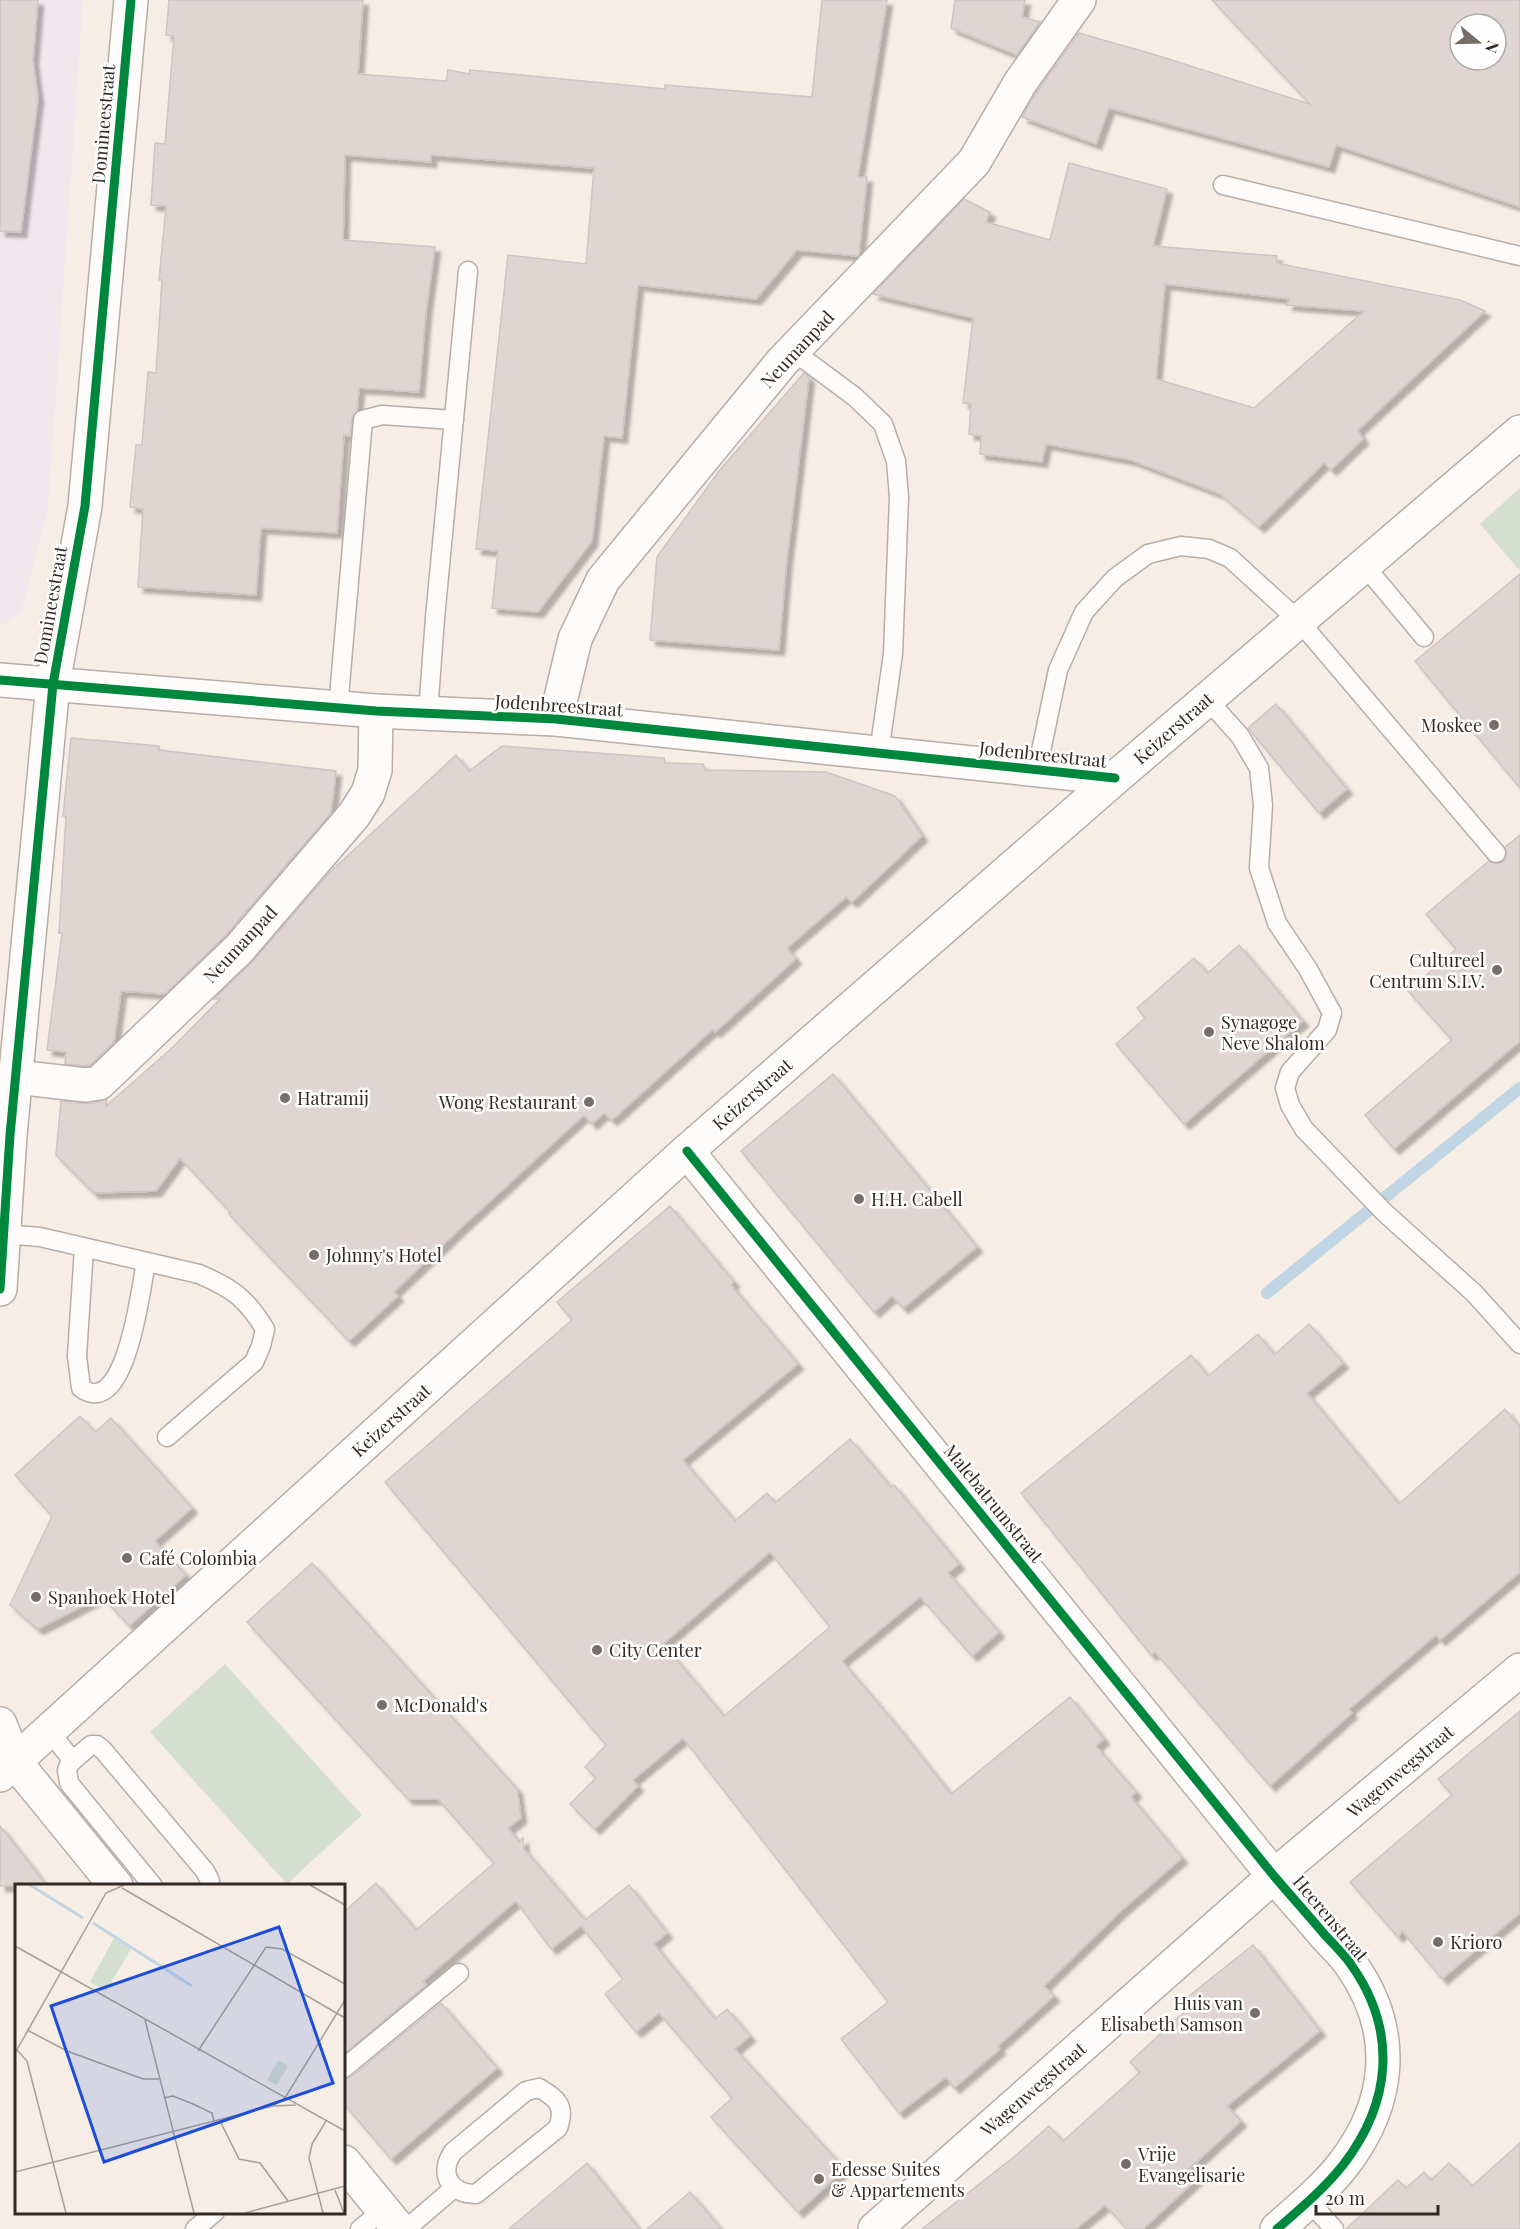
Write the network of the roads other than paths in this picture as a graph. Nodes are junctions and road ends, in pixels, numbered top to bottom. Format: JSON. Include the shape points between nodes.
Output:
{"nodes":[{"id":1,"x":131,"y":0,"type":"edge"},
{"id":2,"x":1079,"y":0,"type":"edge"},
{"id":3,"x":1223,"y":185,"type":"dead end"},
{"id":4,"x":1520,"y":256,"type":"edge"},
{"id":5,"x":468,"y":271,"type":"dead end"},
{"id":6,"x":793,"y":351,"type":"junction"},
{"id":7,"x":454,"y":420,"type":"junction"},
{"id":8,"x":1520,"y":432,"type":"edge"},
{"id":9,"x":1364,"y":565,"type":"junction"},
{"id":10,"x":1299,"y":621,"type":"junction"},
{"id":11,"x":1424,"y":637,"type":"dead end"},
{"id":12,"x":0,"y":680,"type":"edge"},
{"id":13,"x":52,"y":684,"type":"junction"},
{"id":14,"x":1207,"y":699,"type":"junction"},
{"id":15,"x":338,"y":708,"type":"junction"},
{"id":16,"x":376,"y":711,"type":"junction"},
{"id":17,"x":428,"y":713,"type":"junction"},
{"id":18,"x":556,"y":719,"type":"junction"},
{"id":19,"x":879,"y":753,"type":"junction"},
{"id":20,"x":1037,"y":770,"type":"junction"},
{"id":21,"x":1115,"y":778,"type":"junction"},
{"id":22,"x":1496,"y":853,"type":"dead end"},
{"id":23,"x":16,"y":1077,"type":"junction"},
{"id":24,"x":5,"y":1135,"type":"edge"},
{"id":25,"x":687,"y":1151,"type":"junction"},
{"id":26,"x":4,"y":1234,"type":"junction"},
{"id":27,"x":84,"y":1248,"type":"junction"},
{"id":28,"x":146,"y":1262,"type":"junction"},
{"id":29,"x":0,"y":1289,"type":"edge"},
{"id":30,"x":1520,"y":1344,"type":"edge"},
{"id":31,"x":167,"y":1437,"type":"dead end"},
{"id":32,"x":1520,"y":1671,"type":"edge"},
{"id":33,"x":0,"y":1724,"type":"edge"},
{"id":34,"x":49,"y":1731,"type":"junction"},
{"id":35,"x":73,"y":1761,"type":"junction"},
{"id":36,"x":7,"y":1768,"type":"edge"},
{"id":37,"x":1274,"y":1876,"type":"junction"},
{"id":38,"x":114,"y":1884,"type":"edge"},
{"id":39,"x":151,"y":1884,"type":"edge"},
{"id":40,"x":209,"y":1884,"type":"edge"},
{"id":41,"x":459,"y":1973,"type":"dead end"},
{"id":42,"x":345,"y":2066,"type":"edge"},
{"id":43,"x":345,"y":2163,"type":"edge"},
{"id":44,"x":454,"y":2188,"type":"junction"},
{"id":45,"x":1309,"y":2201,"type":"junction"},
{"id":46,"x":213,"y":2214,"type":"edge"},
{"id":47,"x":387,"y":2224,"type":"edge"},
{"id":48,"x":195,"y":2229,"type":"edge"},
{"id":49,"x":875,"y":2229,"type":"edge"},
{"id":50,"x":1277,"y":2229,"type":"edge"},
{"id":51,"x":1334,"y":2229,"type":"edge"}],
"edges":[{"from":1,"to":13,"type":"street","name":"Domineestraat","via":[[85,506]]},
{"from":2,"to":6,"type":"street","name":"Neumanpad","via":[[1020,83],[974,162]]},
{"from":3,"to":4,"type":"lane"},
{"from":5,"to":7,"type":"lane"},
{"from":6,"to":18,"type":"street","name":"Neumanpad","via":[[603,580],[575,639]]},
{"from":6,"to":19,"type":"lane","via":[[855,397],[883,424],[896,461],[899,497],[893,654]]},
{"from":7,"to":15,"type":"lane","via":[[382,415],[363,420]]},
{"from":7,"to":17,"type":"lane"},
{"from":8,"to":9,"type":"street","name":"Keizerstraat"},
{"from":9,"to":10,"type":"street","name":"Keizerstraat"},
{"from":9,"to":11,"type":"lane"},
{"from":10,"to":14,"type":"street","name":"Keizerstraat"},
{"from":10,"to":20,"type":"lane","via":[[1230,558],[1209,549],[1180,546],[1148,554],[1115,578],[1084,612],[1058,670]]},
{"from":10,"to":22,"type":"lane"},
{"from":12,"to":13,"type":"street","name":"Jodenbreestraat"},
{"from":13,"to":15,"type":"street","name":"Jodenbreestraat"},
{"from":13,"to":23,"type":"street","name":"Domineestraat"},
{"from":14,"to":21,"type":"street","name":"Keizerstraat"},
{"from":14,"to":30,"type":"lane","via":[[1240,736],[1259,768],[1263,805],[1259,868],[1276,924],[1308,969],[1332,1013],[1327,1030],[1290,1072],[1285,1088],[1290,1105],[1304,1129],[1385,1213],[1474,1293]]},
{"from":15,"to":16,"type":"street","name":"Jodenbreestraat"},
{"from":16,"to":17,"type":"street","name":"Jodenbreestraat"},
{"from":16,"to":23,"type":"street","name":"Neumanpad","via":[[375,770],[368,793],[239,949],[99,1083]]},
{"from":17,"to":18,"type":"street","name":"Jodenbreestraat"},
{"from":18,"to":19,"type":"street","name":"Jodenbreestraat"},
{"from":19,"to":20,"type":"street","name":"Jodenbreestraat"},
{"from":20,"to":21,"type":"street","name":"Jodenbreestraat"},
{"from":21,"to":25,"type":"street","name":"Keizerstraat"},
{"from":23,"to":24,"type":"street","name":"Domineestraat"},
{"from":24,"to":26,"type":"street","name":"Domineestraat"},
{"from":25,"to":34,"type":"street","name":"Keizerstraat"},
{"from":25,"to":37,"type":"street","name":"Malebatrumstraat"},
{"from":26,"to":27,"type":"lane","via":[[40,1237]]},
{"from":26,"to":29,"type":"street","name":"Domineestraat"},
{"from":27,"to":28,"type":"lane"},
{"from":27,"to":28,"type":"lane","via":[[77,1356],[81,1388],[89,1394],[97,1395],[116,1380],[126,1357]]},
{"from":28,"to":31,"type":"lane","via":[[199,1274],[223,1284],[252,1307],[266,1329],[254,1362]]},
{"from":32,"to":37,"type":"street","name":"Wagenwegstraat"},
{"from":33,"to":36,"type":"street"},
{"from":34,"to":35,"type":"lane"},
{"from":34,"to":36,"type":"street","name":"Keizerstraat"},
{"from":35,"to":39,"type":"lane","via":[[67,1770],[69,1783]]},
{"from":35,"to":40,"type":"lane","via":[[91,1745],[103,1750],[205,1871]]},
{"from":36,"to":38,"type":"street"},
{"from":37,"to":45,"type":"street","name":"Heerenstraat","via":[[1352,1965],[1380,2024],[1384,2049],[1384,2074],[1378,2098],[1361,2137],[1343,2165]]},
{"from":37,"to":49,"type":"street","name":"Wagenwegstraat"},
{"from":41,"to":42,"type":"lane"},
{"from":43,"to":47,"type":"street"},
{"from":44,"to":44,"type":"lane","via":[[463,2194],[476,2194],[549,2137],[562,2117],[560,2104],[539,2088],[525,2091],[453,2152],[446,2169]]},
{"from":44,"to":47,"type":"lane"},
{"from":45,"to":50,"type":"street","name":"Heerenstraat"},
{"from":45,"to":51,"type":"lane"},
{"from":46,"to":48,"type":"lane"}]}
